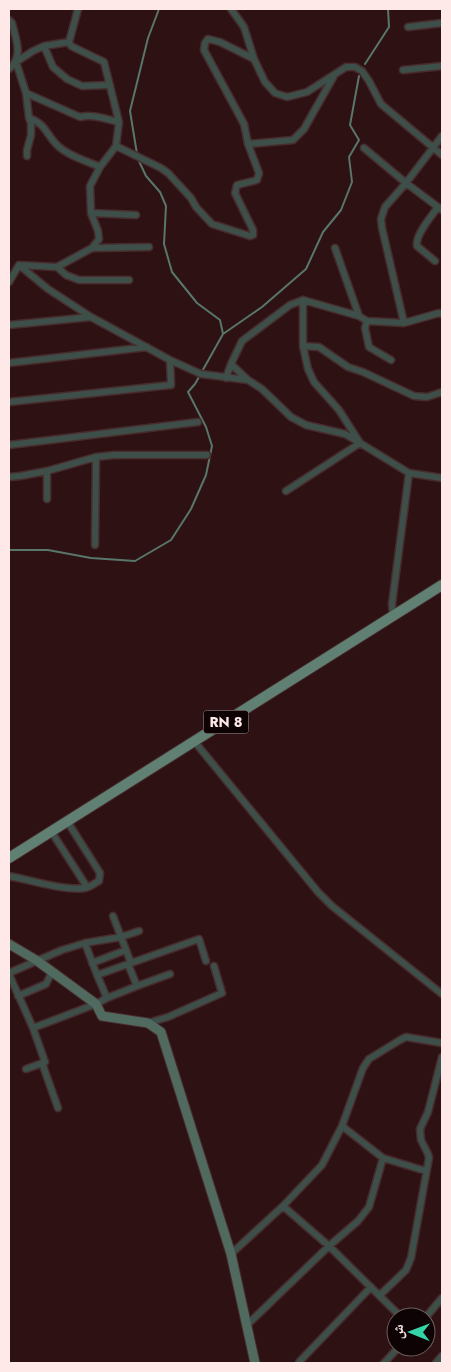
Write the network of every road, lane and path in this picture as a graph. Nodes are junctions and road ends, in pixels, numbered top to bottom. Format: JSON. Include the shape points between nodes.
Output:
{"nodes":[{"id":1,"x":78,"y":9,"type":"edge"},
{"id":2,"x":231,"y":9,"type":"edge"},
{"id":3,"x":9,"y":20,"type":"edge"},
{"id":4,"x":442,"y":23,"type":"edge"},
{"id":5,"x":408,"y":27,"type":"dead end"},
{"id":6,"x":69,"y":42,"type":"junction"},
{"id":7,"x":44,"y":46,"type":"junction"},
{"id":8,"x":254,"y":59,"type":"junction"},
{"id":9,"x":16,"y":62,"type":"junction"},
{"id":10,"x":442,"y":66,"type":"edge"},
{"id":11,"x":9,"y":69,"type":"edge"},
{"id":12,"x":403,"y":70,"type":"dead end"},
{"id":13,"x":335,"y":73,"type":"junction"},
{"id":14,"x":110,"y":85,"type":"junction"},
{"id":15,"x":26,"y":93,"type":"junction"},
{"id":16,"x":29,"y":118,"type":"junction"},
{"id":17,"x":119,"y":122,"type":"junction"},
{"id":18,"x":442,"y":136,"type":"edge"},
{"id":19,"x":248,"y":144,"type":"junction"},
{"id":20,"x":116,"y":146,"type":"junction"},
{"id":21,"x":364,"y":148,"type":"dead end"},
{"id":22,"x":433,"y":148,"type":"junction"},
{"id":23,"x":442,"y":155,"type":"edge"},
{"id":24,"x":27,"y":156,"type":"dead end"},
{"id":25,"x":100,"y":167,"type":"junction"},
{"id":26,"x":406,"y":183,"type":"junction"},
{"id":27,"x":440,"y":209,"type":"edge"},
{"id":28,"x":91,"y":213,"type":"junction"},
{"id":29,"x":136,"y":215,"type":"dead end"},
{"id":30,"x":149,"y":247,"type":"dead end"},
{"id":31,"x":92,"y":248,"type":"junction"},
{"id":32,"x":335,"y":248,"type":"dead end"},
{"id":33,"x":435,"y":261,"type":"dead end"},
{"id":34,"x":19,"y":266,"type":"junction"},
{"id":35,"x":57,"y":267,"type":"junction"},
{"id":36,"x":129,"y":280,"type":"dead end"},
{"id":37,"x":9,"y":282,"type":"edge"},
{"id":38,"x":303,"y":300,"type":"junction"},
{"id":39,"x":442,"y":314,"type":"edge"},
{"id":40,"x":360,"y":316,"type":"junction"},
{"id":41,"x":91,"y":317,"type":"junction"},
{"id":42,"x":367,"y":321,"type":"junction"},
{"id":43,"x":404,"y":323,"type":"junction"},
{"id":44,"x":9,"y":325,"type":"edge"},
{"id":45,"x":303,"y":346,"type":"junction"},
{"id":46,"x":147,"y":347,"type":"junction"},
{"id":47,"x":170,"y":360,"type":"junction"},
{"id":48,"x":391,"y":360,"type":"dead end"},
{"id":49,"x":9,"y":363,"type":"edge"},
{"id":50,"x":231,"y":364,"type":"junction"},
{"id":51,"x":226,"y":378,"type":"junction"},
{"id":52,"x":248,"y":380,"type":"junction"},
{"id":53,"x":442,"y":392,"type":"edge"},
{"id":54,"x":9,"y":402,"type":"edge"},
{"id":55,"x":198,"y":422,"type":"dead end"},
{"id":56,"x":360,"y":443,"type":"junction"},
{"id":57,"x":9,"y":445,"type":"edge"},
{"id":58,"x":96,"y":456,"type":"junction"},
{"id":59,"x":207,"y":456,"type":"dead end"},
{"id":60,"x":47,"y":471,"type":"junction"},
{"id":61,"x":409,"y":473,"type":"junction"},
{"id":62,"x":9,"y":477,"type":"edge"},
{"id":63,"x":442,"y":478,"type":"edge"},
{"id":64,"x":286,"y":491,"type":"dead end"},
{"id":65,"x":47,"y":499,"type":"dead end"},
{"id":66,"x":96,"y":544,"type":"dead end"},
{"id":67,"x":442,"y":585,"type":"edge"},
{"id":68,"x":393,"y":616,"type":"junction"},
{"id":69,"x":194,"y":741,"type":"junction"},
{"id":70,"x":67,"y":822,"type":"junction"},
{"id":71,"x":52,"y":831,"type":"junction"},
{"id":72,"x":9,"y":858,"type":"edge"},
{"id":73,"x":9,"y":876,"type":"edge"},
{"id":74,"x":87,"y":887,"type":"junction"},
{"id":75,"x":113,"y":916,"type":"dead end"},
{"id":76,"x":139,"y":931,"type":"dead end"},
{"id":77,"x":121,"y":937,"type":"junction"},
{"id":78,"x":85,"y":943,"type":"junction"},
{"id":79,"x":9,"y":944,"type":"edge"},
{"id":80,"x":126,"y":950,"type":"junction"},
{"id":81,"x":36,"y":960,"type":"junction"},
{"id":82,"x":206,"y":961,"type":"dead end"},
{"id":83,"x":92,"y":963,"type":"junction"},
{"id":84,"x":129,"y":963,"type":"junction"},
{"id":85,"x":214,"y":966,"type":"dead end"},
{"id":86,"x":52,"y":972,"type":"junction"},
{"id":87,"x":9,"y":974,"type":"edge"},
{"id":88,"x":170,"y":974,"type":"dead end"},
{"id":89,"x":97,"y":975,"type":"junction"},
{"id":90,"x":137,"y":986,"type":"junction"},
{"id":91,"x":442,"y":994,"type":"edge"},
{"id":92,"x":18,"y":996,"type":"junction"},
{"id":93,"x":107,"y":998,"type":"junction"},
{"id":94,"x":96,"y":1004,"type":"junction"},
{"id":95,"x":148,"y":1023,"type":"junction"},
{"id":96,"x":33,"y":1028,"type":"junction"},
{"id":97,"x":442,"y":1043,"type":"edge"},
{"id":98,"x":442,"y":1057,"type":"edge"},
{"id":99,"x":42,"y":1063,"type":"junction"},
{"id":100,"x":26,"y":1069,"type":"dead end"},
{"id":101,"x":58,"y":1108,"type":"dead end"},
{"id":102,"x":342,"y":1126,"type":"junction"},
{"id":103,"x":383,"y":1158,"type":"junction"},
{"id":104,"x":426,"y":1171,"type":"junction"},
{"id":105,"x":283,"y":1206,"type":"junction"},
{"id":106,"x":329,"y":1246,"type":"junction"},
{"id":107,"x":231,"y":1254,"type":"junction"},
{"id":108,"x":371,"y":1287,"type":"junction"},
{"id":109,"x":380,"y":1295,"type":"junction"},
{"id":110,"x":391,"y":1307,"type":"edge"},
{"id":111,"x":246,"y":1326,"type":"junction"},
{"id":112,"x":442,"y":1357,"type":"edge"},
{"id":113,"x":255,"y":1363,"type":"edge"},
{"id":114,"x":299,"y":1363,"type":"edge"},
{"id":115,"x":436,"y":1363,"type":"edge"}],
"edges":[{"from":1,"to":6,"type":"street"},
{"from":2,"to":8,"type":"street","via":[[244,27]]},
{"from":3,"to":9,"type":"street","via":[[18,51]]},
{"from":4,"to":5,"type":"street"},
{"from":6,"to":7,"type":"street"},
{"from":6,"to":14,"type":"street","via":[[104,62]]},
{"from":7,"to":9,"type":"street"},
{"from":7,"to":14,"type":"street","via":[[53,67],[67,79],[82,86]]},
{"from":8,"to":13,"type":"street","via":[[265,82],[275,92],[287,97],[307,92]]},
{"from":8,"to":19,"type":"street","via":[[220,42],[208,39],[205,42],[204,50],[244,124]]},
{"from":9,"to":11,"type":"street"},
{"from":9,"to":15,"type":"street"},
{"from":10,"to":12,"type":"street"},
{"from":13,"to":19,"type":"street","via":[[304,129],[293,140]]},
{"from":13,"to":22,"type":"street","via":[[346,67],[362,71],[381,104]]},
{"from":14,"to":17,"type":"street"},
{"from":15,"to":16,"type":"street"},
{"from":15,"to":17,"type":"street","via":[[80,117],[86,115]]},
{"from":16,"to":24,"type":"street","via":[[31,135]]},
{"from":16,"to":25,"type":"street","via":[[46,129],[66,152]]},
{"from":17,"to":20,"type":"street"},
{"from":18,"to":22,"type":"street"},
{"from":19,"to":20,"type":"street","via":[[259,173],[257,180],[237,185],[235,193],[253,230],[250,236],[212,224],[168,174]]},
{"from":20,"to":25,"type":"street"},
{"from":21,"to":26,"type":"street"},
{"from":22,"to":23,"type":"street"},
{"from":22,"to":26,"type":"street"},
{"from":25,"to":28,"type":"street","via":[[90,186]]},
{"from":26,"to":27,"type":"street"},
{"from":26,"to":43,"type":"street","via":[[385,207],[381,219]]},
{"from":27,"to":33,"type":"street","via":[[416,243]]},
{"from":28,"to":29,"type":"street"},
{"from":28,"to":31,"type":"street","via":[[99,239]]},
{"from":30,"to":31,"type":"street"},
{"from":31,"to":35,"type":"street"},
{"from":32,"to":40,"type":"street"},
{"from":34,"to":35,"type":"street"},
{"from":34,"to":37,"type":"street"},
{"from":34,"to":41,"type":"street"},
{"from":35,"to":36,"type":"street","via":[[79,280]]},
{"from":38,"to":40,"type":"street"},
{"from":38,"to":45,"type":"street"},
{"from":38,"to":50,"type":"street","via":[[290,305],[242,341]]},
{"from":39,"to":43,"type":"street"},
{"from":40,"to":42,"type":"street"},
{"from":41,"to":44,"type":"street"},
{"from":41,"to":46,"type":"street"},
{"from":42,"to":43,"type":"street"},
{"from":42,"to":48,"type":"street","via":[[365,328],[369,346]]},
{"from":45,"to":53,"type":"street","via":[[318,346],[348,367],[414,396],[427,397]]},
{"from":45,"to":56,"type":"street","via":[[314,382],[339,410]]},
{"from":46,"to":47,"type":"street"},
{"from":46,"to":49,"type":"street"},
{"from":47,"to":51,"type":"street","via":[[201,374]]},
{"from":47,"to":54,"type":"street","via":[[171,385]]},
{"from":50,"to":51,"type":"street"},
{"from":50,"to":52,"type":"street"},
{"from":51,"to":52,"type":"street"},
{"from":52,"to":56,"type":"street","via":[[291,417],[306,425],[345,434]]},
{"from":55,"to":57,"type":"street"},
{"from":56,"to":61,"type":"street"},
{"from":56,"to":64,"type":"street"},
{"from":58,"to":59,"type":"street"},
{"from":58,"to":60,"type":"street"},
{"from":58,"to":66,"type":"street"},
{"from":60,"to":62,"type":"street"},
{"from":60,"to":65,"type":"street"},
{"from":61,"to":63,"type":"street"},
{"from":61,"to":68,"type":"street"},
{"from":67,"to":68,"type":"main road","number":"RN 8"},
{"from":68,"to":69,"type":"main road","number":"RN 8"},
{"from":69,"to":70,"type":"main road","number":"RN 8"},
{"from":69,"to":91,"type":"street","via":[[332,906]]},
{"from":70,"to":71,"type":"main road","number":"RN 8"},
{"from":70,"to":74,"type":"street","via":[[100,873],[99,881]]},
{"from":71,"to":72,"type":"main road","number":"RN 8"},
{"from":71,"to":74,"type":"street"},
{"from":73,"to":74,"type":"street","via":[[61,887]]},
{"from":75,"to":77,"type":"street"},
{"from":76,"to":77,"type":"street"},
{"from":77,"to":78,"type":"street"},
{"from":77,"to":80,"type":"street"},
{"from":78,"to":81,"type":"street"},
{"from":78,"to":83,"type":"street"},
{"from":79,"to":81,"type":"main road"},
{"from":80,"to":83,"type":"street"},
{"from":80,"to":84,"type":"street"},
{"from":81,"to":86,"type":"main road"},
{"from":81,"to":87,"type":"street"},
{"from":82,"to":84,"type":"street","via":[[198,939]]},
{"from":83,"to":89,"type":"street"},
{"from":84,"to":89,"type":"street"},
{"from":84,"to":90,"type":"street"},
{"from":85,"to":95,"type":"street","via":[[222,993]]},
{"from":86,"to":92,"type":"street","via":[[46,984]]},
{"from":86,"to":94,"type":"main road"},
{"from":87,"to":92,"type":"street"},
{"from":88,"to":90,"type":"street"},
{"from":89,"to":93,"type":"street"},
{"from":90,"to":93,"type":"street"},
{"from":92,"to":96,"type":"street"},
{"from":93,"to":94,"type":"street"},
{"from":94,"to":95,"type":"main road","via":[[102,1016]]},
{"from":94,"to":96,"type":"street"},
{"from":95,"to":107,"type":"main road","via":[[161,1032]]},
{"from":96,"to":99,"type":"street","via":[[45,1062]]},
{"from":97,"to":102,"type":"street","via":[[406,1037],[369,1059]]},
{"from":98,"to":104,"type":"street","via":[[428,1112],[420,1129],[428,1154]]},
{"from":99,"to":100,"type":"street"},
{"from":99,"to":101,"type":"street"},
{"from":102,"to":103,"type":"street"},
{"from":102,"to":105,"type":"street","via":[[322,1165]]},
{"from":103,"to":104,"type":"street"},
{"from":103,"to":106,"type":"street","via":[[370,1207]]},
{"from":104,"to":109,"type":"street","via":[[409,1265]]},
{"from":105,"to":106,"type":"street"},
{"from":105,"to":107,"type":"street"},
{"from":106,"to":108,"type":"street"},
{"from":106,"to":111,"type":"street"},
{"from":107,"to":111,"type":"main road"},
{"from":108,"to":109,"type":"street"},
{"from":108,"to":114,"type":"street"},
{"from":109,"to":110,"type":"street"},
{"from":111,"to":113,"type":"main road"},
{"from":112,"to":115,"type":"street"}]}
